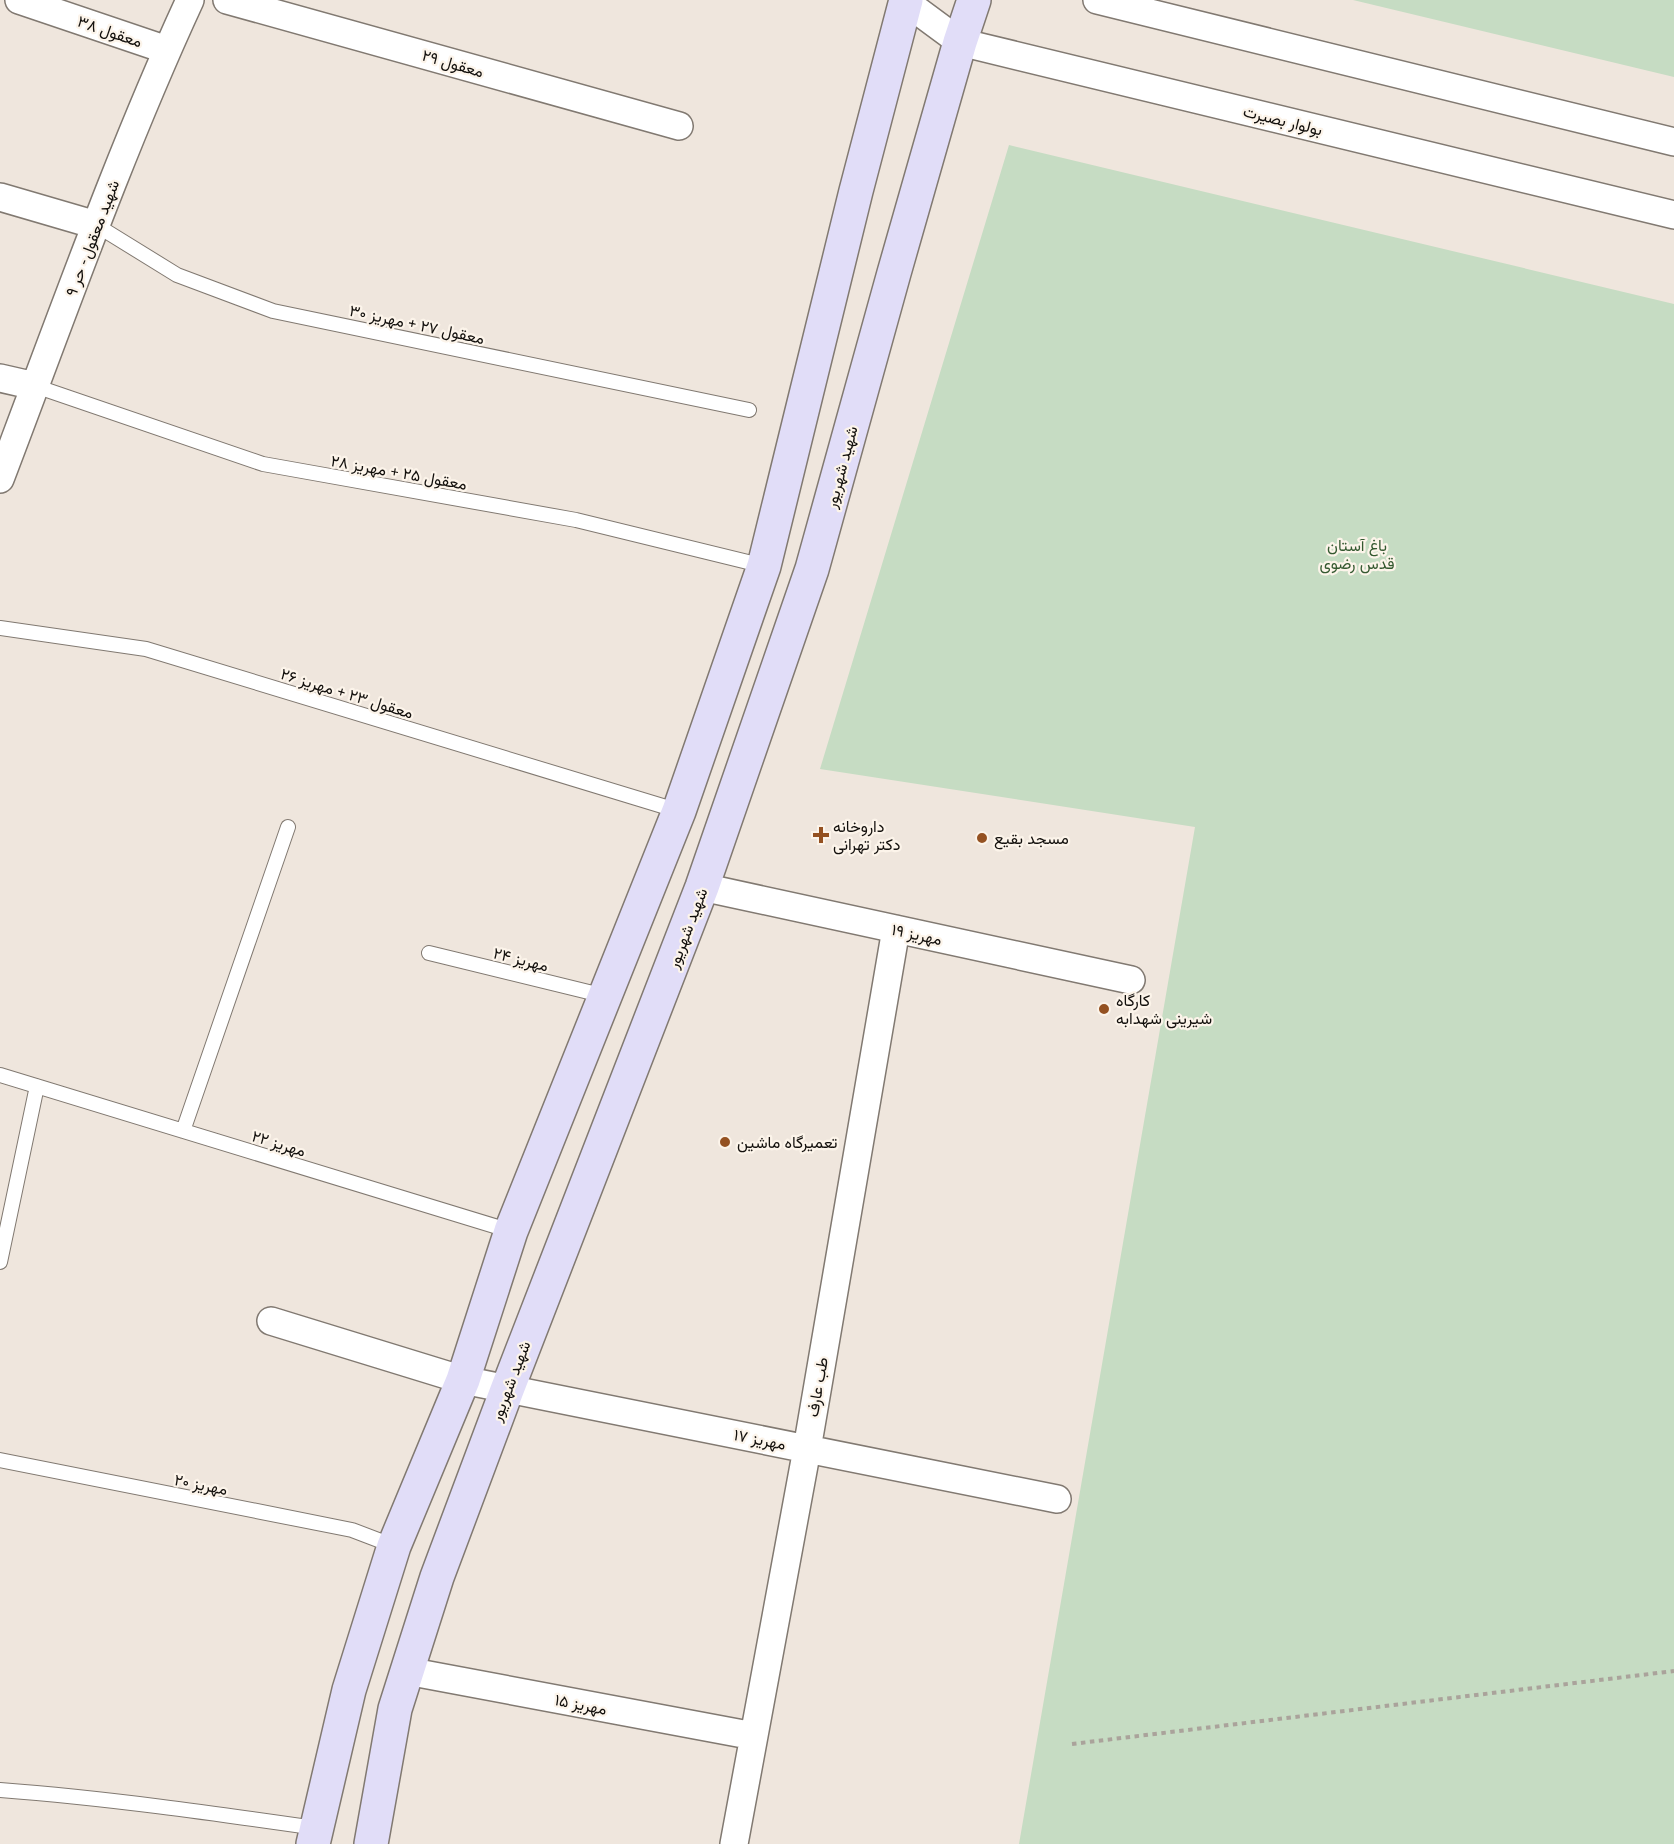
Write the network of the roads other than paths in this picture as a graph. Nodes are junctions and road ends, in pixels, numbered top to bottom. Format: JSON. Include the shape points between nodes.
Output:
{"nodes":[{"id":1,"x":19,"y":0,"type":"edge"},
{"id":2,"x":190,"y":0,"type":"edge"},
{"id":3,"x":227,"y":0,"type":"edge"},
{"id":4,"x":906,"y":0,"type":"edge"},
{"id":5,"x":974,"y":0,"type":"edge"},
{"id":6,"x":1097,"y":0,"type":"edge"},
{"id":7,"x":960,"y":42,"type":"junction"},
{"id":8,"x":167,"y":50,"type":"junction"},
{"id":9,"x":679,"y":126,"type":"dead end"},
{"id":10,"x":1674,"y":142,"type":"edge"},
{"id":11,"x":0,"y":197,"type":"edge"},
{"id":12,"x":1674,"y":215,"type":"edge"},
{"id":13,"x":96,"y":225,"type":"junction"},
{"id":14,"x":0,"y":378,"type":"edge"},
{"id":15,"x":35,"y":386,"type":"junction"},
{"id":16,"x":749,"y":410,"type":"dead end"},
{"id":17,"x":0,"y":479,"type":"edge"},
{"id":18,"x":764,"y":566,"type":"junction"},
{"id":19,"x":0,"y":628,"type":"edge"},
{"id":20,"x":679,"y":811,"type":"junction"},
{"id":21,"x":288,"y":826,"type":"dead end"},
{"id":22,"x":702,"y":887,"type":"junction"},
{"id":23,"x":896,"y":929,"type":"junction"},
{"id":24,"x":429,"y":953,"type":"dead end"},
{"id":25,"x":1131,"y":980,"type":"dead end"},
{"id":26,"x":605,"y":996,"type":"junction"},
{"id":27,"x":0,"y":1075,"type":"edge"},
{"id":28,"x":37,"y":1086,"type":"junction"},
{"id":29,"x":183,"y":1131,"type":"junction"},
{"id":30,"x":511,"y":1231,"type":"junction"},
{"id":31,"x":0,"y":1262,"type":"edge"},
{"id":32,"x":272,"y":1321,"type":"dead end"},
{"id":33,"x":463,"y":1380,"type":"junction"},
{"id":34,"x":507,"y":1390,"type":"junction"},
{"id":35,"x":807,"y":1449,"type":"junction"},
{"id":36,"x":0,"y":1460,"type":"edge"},
{"id":37,"x":1057,"y":1499,"type":"dead end"},
{"id":38,"x":394,"y":1546,"type":"junction"},
{"id":39,"x":407,"y":1671,"type":"junction"},
{"id":40,"x":754,"y":1736,"type":"junction"},
{"id":41,"x":0,"y":1791,"type":"edge"},
{"id":42,"x":315,"y":1836,"type":"edge"},
{"id":43,"x":370,"y":1844,"type":"edge"},
{"id":44,"x":734,"y":1844,"type":"edge"}],
"edges":[{"from":1,"to":8,"type":"street","name":"معقول ۳۸"},
{"from":2,"to":8,"type":"street","name":"شهید معقول - حر ۹"},
{"from":3,"to":9,"type":"street","name":"معقول ۲۹"},
{"from":4,"to":7,"type":"street","name":"بولوار بصیرت"},
{"from":4,"to":18,"type":"street"},
{"from":5,"to":7,"type":"street","name":"شهید شهریور"},
{"from":6,"to":10,"type":"street"},
{"from":7,"to":12,"type":"street","name":"بولوار بصیرت"},
{"from":7,"to":22,"type":"street","name":"شهید شهریور","via":[[813,569]]},
{"from":8,"to":13,"type":"street","name":"شهید معقول - حر ۹"},
{"from":11,"to":13,"type":"street"},
{"from":13,"to":15,"type":"street","name":"شهید معقول - حر ۹"},
{"from":13,"to":16,"type":"lane","name":"معقول ۲۷ + مهریز ۳۰","via":[[177,275],[273,311]]},
{"from":14,"to":15,"type":"street"},
{"from":15,"to":17,"type":"street","name":"شهید معقول - حر ۹"},
{"from":15,"to":18,"type":"lane","name":"معقول ۲۵ + مهریز ۲۸","via":[[263,464],[576,520]]},
{"from":18,"to":20,"type":"street"},
{"from":19,"to":20,"type":"lane","name":"معقول ۲۳ + مهریز ۲۶","via":[[147,649]]},
{"from":20,"to":26,"type":"street"},
{"from":21,"to":29,"type":"lane"},
{"from":22,"to":23,"type":"street","name":"مهریز ۱۹"},
{"from":22,"to":34,"type":"street","name":"شهید شهریور"},
{"from":23,"to":25,"type":"street","name":"مهریز ۱۹"},
{"from":23,"to":35,"type":"street","name":"طب عارف"},
{"from":24,"to":26,"type":"lane","name":"مهریز ۲۴"},
{"from":26,"to":30,"type":"street"},
{"from":27,"to":28,"type":"lane","name":"مهریز ۲۲"},
{"from":28,"to":29,"type":"lane","name":"مهریز ۲۲"},
{"from":28,"to":31,"type":"lane"},
{"from":29,"to":30,"type":"lane","name":"مهریز ۲۲"},
{"from":30,"to":33,"type":"street"},
{"from":32,"to":33,"type":"street","name":"مهریز ۱۷"},
{"from":33,"to":34,"type":"street","name":"مهریز ۱۷"},
{"from":33,"to":38,"type":"street"},
{"from":34,"to":35,"type":"street","name":"مهریز ۱۷"},
{"from":34,"to":39,"type":"street","name":"شهید شهریور","via":[[437,1576]]},
{"from":35,"to":37,"type":"street","name":"مهریز ۱۷"},
{"from":35,"to":40,"type":"street","name":"طب عارف"},
{"from":36,"to":38,"type":"lane","name":"مهریز ۲۰","via":[[352,1530]]},
{"from":38,"to":42,"type":"street","via":[[349,1690]]},
{"from":39,"to":40,"type":"street","name":"مهریز ۱۵"},
{"from":39,"to":43,"type":"street","name":"شهید شهریور","via":[[395,1709]]},
{"from":40,"to":44,"type":"street","name":"طب عارف"},
{"from":41,"to":42,"type":"lane","via":[[197,1811]]}]}
